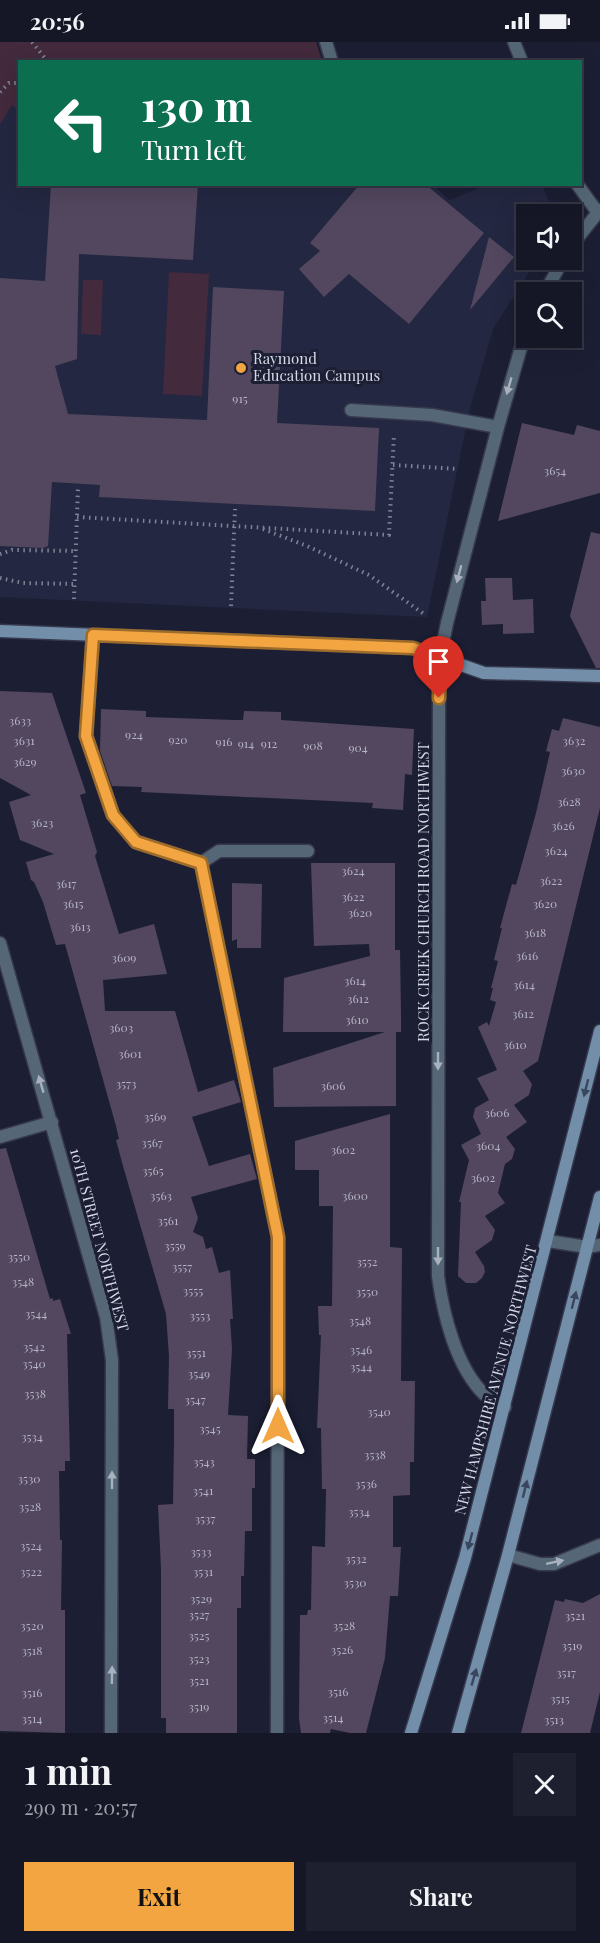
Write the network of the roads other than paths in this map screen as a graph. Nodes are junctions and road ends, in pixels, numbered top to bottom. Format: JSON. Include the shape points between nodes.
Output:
{"nodes":[{"id":1,"x":326,"y":42,"type":"edge"},
{"id":2,"x":514,"y":42,"type":"edge"},
{"id":3,"x":331,"y":60,"type":"edge"},
{"id":4,"x":521,"y":60,"type":"edge"},
{"id":5,"x":580,"y":186,"type":"edge"},
{"id":6,"x":599,"y":211,"type":"edge"},
{"id":7,"x":582,"y":232,"type":"edge"},
{"id":8,"x":521,"y":348,"type":"edge"},
{"id":9,"x":351,"y":410,"type":"dead end"},
{"id":10,"x":498,"y":428,"type":"junction"},
{"id":11,"x":0,"y":631,"type":"edge"},
{"id":12,"x":93,"y":635,"type":"junction"},
{"id":13,"x":440,"y":658,"type":"junction"},
{"id":14,"x":600,"y":676,"type":"edge"},
{"id":15,"x":308,"y":851,"type":"dead end"},
{"id":16,"x":201,"y":863,"type":"junction"},
{"id":17,"x":0,"y":943,"type":"edge"},
{"id":18,"x":600,"y":1031,"type":"edge"},
{"id":19,"x":52,"y":1122,"type":"junction"},
{"id":20,"x":0,"y":1137,"type":"edge"},
{"id":21,"x":600,"y":1197,"type":"edge"},
{"id":22,"x":548,"y":1241,"type":"junction"},
{"id":23,"x":594,"y":1246,"type":"edge"},
{"id":24,"x":505,"y":1407,"type":"junction"},
{"id":25,"x":600,"y":1545,"type":"edge"},
{"id":26,"x":508,"y":1555,"type":"junction"},
{"id":27,"x":111,"y":1733,"type":"edge"},
{"id":28,"x":277,"y":1733,"type":"edge"},
{"id":29,"x":411,"y":1733,"type":"edge"},
{"id":30,"x":458,"y":1733,"type":"edge"}],
"edges":[{"from":1,"to":3,"type":"street"},
{"from":2,"to":4,"type":"street"},
{"from":5,"to":6,"type":"street"},
{"from":6,"to":7,"type":"street"},
{"from":8,"to":10,"type":"street","name":"ROCK CREEK CHURCH ROAD NORTHWEST","one_way":true},
{"from":9,"to":10,"type":"street","via":[[432,415]]},
{"from":10,"to":13,"type":"street","name":"ROCK CREEK CHURCH ROAD NORTHWEST","one_way":true},
{"from":11,"to":12,"type":"main road"},
{"from":12,"to":13,"type":"main road","via":[[413,648]]},
{"from":12,"to":16,"type":"street","via":[[86,736],[113,815],[136,842]]},
{"from":13,"to":14,"type":"main road","via":[[484,673]]},
{"from":13,"to":24,"type":"street","name":"ROCK CREEK CHURCH ROAD NORTHWEST","one_way":true,"via":[[438,1276],[447,1323],[463,1362],[486,1396]]},
{"from":15,"to":16,"type":"street","via":[[219,851]]},
{"from":16,"to":28,"type":"street","via":[[278,1237]]},
{"from":19,"to":17,"type":"street","name":"10TH STREET NORTHWEST","one_way":true},
{"from":18,"to":22,"type":"main road","name":"NEW HAMPSHIRE AVENUE NORTHWEST","one_way":true},
{"from":19,"to":20,"type":"street"},
{"from":27,"to":19,"type":"street","name":"10TH STREET NORTHWEST","one_way":true,"via":[[112,1353],[106,1317]]},
{"from":21,"to":23,"type":"main road"},
{"from":22,"to":23,"type":"street"},
{"from":22,"to":24,"type":"main road","name":"NEW HAMPSHIRE AVENUE NORTHWEST"},
{"from":26,"to":23,"type":"main road","one_way":true},
{"from":24,"to":29,"type":"main road","name":"NEW HAMPSHIRE AVENUE NORTHWEST","one_way":true,"via":[[465,1558]]},
{"from":26,"to":25,"type":"street","one_way":true,"via":[[554,1564]]},
{"from":30,"to":26,"type":"main road","one_way":true}]}
